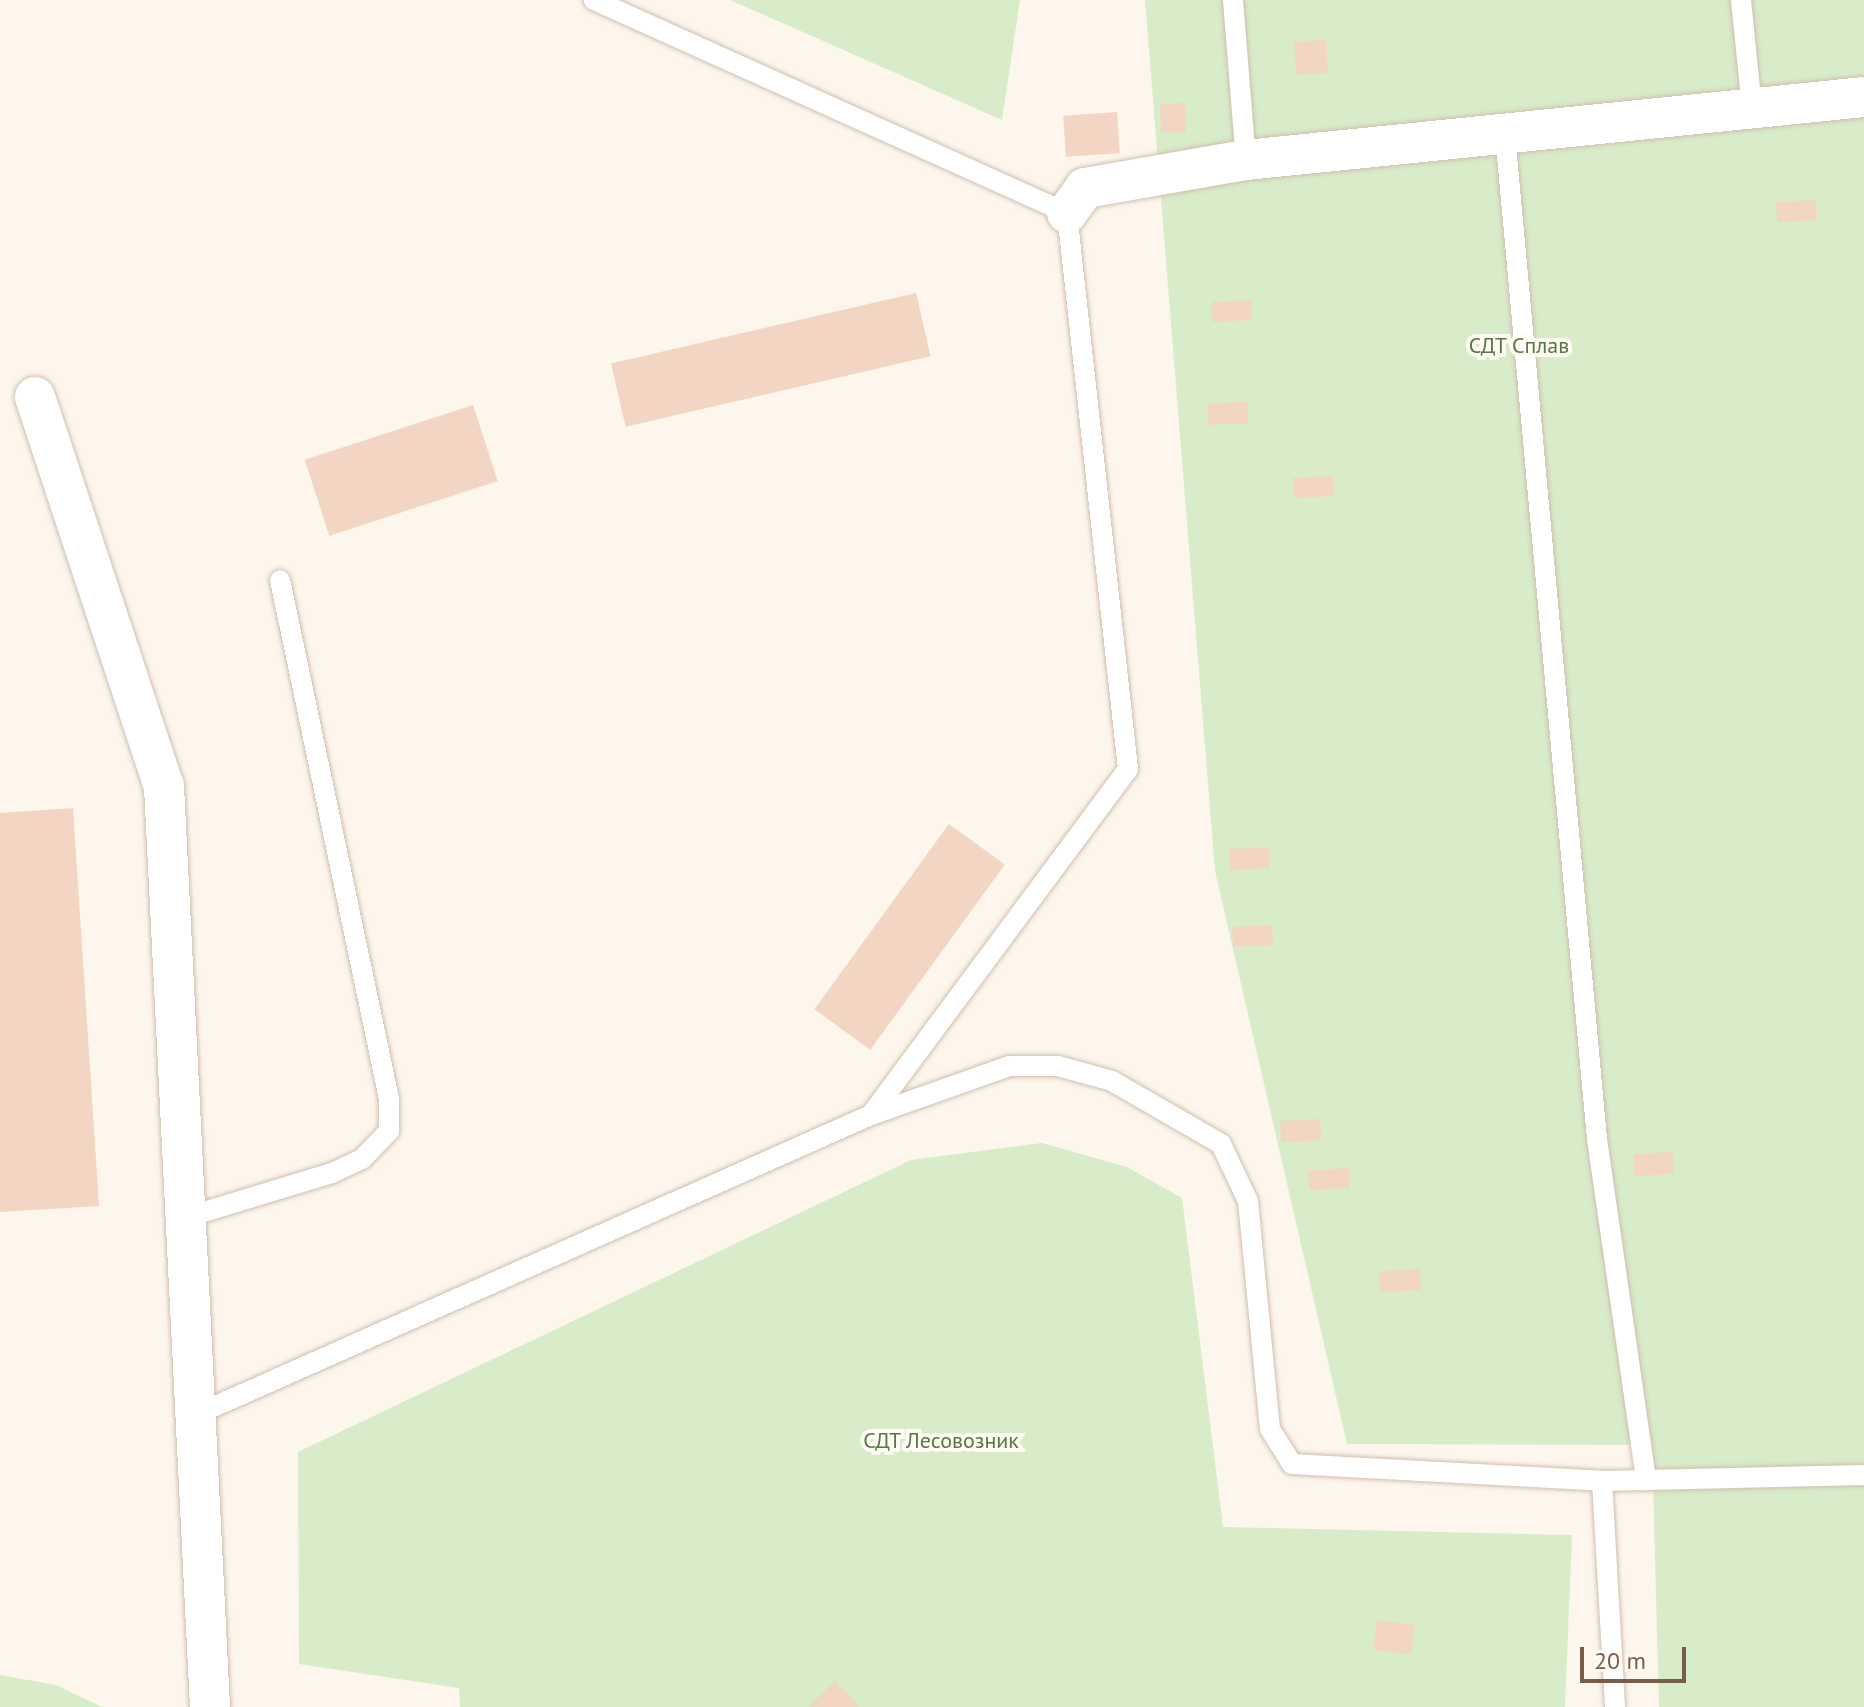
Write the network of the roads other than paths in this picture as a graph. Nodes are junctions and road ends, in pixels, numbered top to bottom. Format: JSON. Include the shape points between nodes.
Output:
{"nodes":[{"id":1,"x":594,"y":0,"type":"edge"},
{"id":2,"x":1233,"y":0,"type":"edge"},
{"id":3,"x":1741,"y":0,"type":"edge"},
{"id":4,"x":1864,"y":97,"type":"edge"},
{"id":5,"x":1752,"y":108,"type":"junction"},
{"id":6,"x":1505,"y":134,"type":"junction"},
{"id":7,"x":1246,"y":160,"type":"junction"},
{"id":8,"x":1067,"y":213,"type":"junction"},
{"id":9,"x":35,"y":397,"type":"dead end"},
{"id":10,"x":280,"y":580,"type":"dead end"},
{"id":11,"x":871,"y":1115,"type":"junction"},
{"id":12,"x":184,"y":1218,"type":"junction"},
{"id":13,"x":193,"y":1416,"type":"junction"},
{"id":14,"x":1864,"y":1475,"type":"edge"},
{"id":15,"x":1646,"y":1480,"type":"junction"},
{"id":16,"x":1602,"y":1481,"type":"junction"},
{"id":17,"x":210,"y":1707,"type":"edge"},
{"id":18,"x":1615,"y":1707,"type":"edge"}],
"edges":[{"from":1,"to":8,"type":"lane"},
{"from":2,"to":7,"type":"lane"},
{"from":3,"to":5,"type":"lane"},
{"from":4,"to":5,"type":"street"},
{"from":5,"to":6,"type":"street"},
{"from":6,"to":7,"type":"street"},
{"from":6,"to":15,"type":"lane","via":[[1597,1139]]},
{"from":7,"to":8,"type":"street","via":[[1085,188]]},
{"from":8,"to":11,"type":"lane","via":[[1128,769]]},
{"from":9,"to":12,"type":"street","via":[[164,786]]},
{"from":10,"to":12,"type":"lane","via":[[389,1099],[389,1131],[362,1159],[332,1173]]},
{"from":11,"to":13,"type":"lane"},
{"from":11,"to":16,"type":"lane","via":[[1009,1066],[1058,1066],[1112,1081],[1221,1144],[1248,1201],[1270,1429],[1292,1464]]},
{"from":12,"to":13,"type":"street"},
{"from":13,"to":17,"type":"street"},
{"from":14,"to":15,"type":"lane"},
{"from":15,"to":16,"type":"lane"},
{"from":16,"to":18,"type":"lane"}]}
